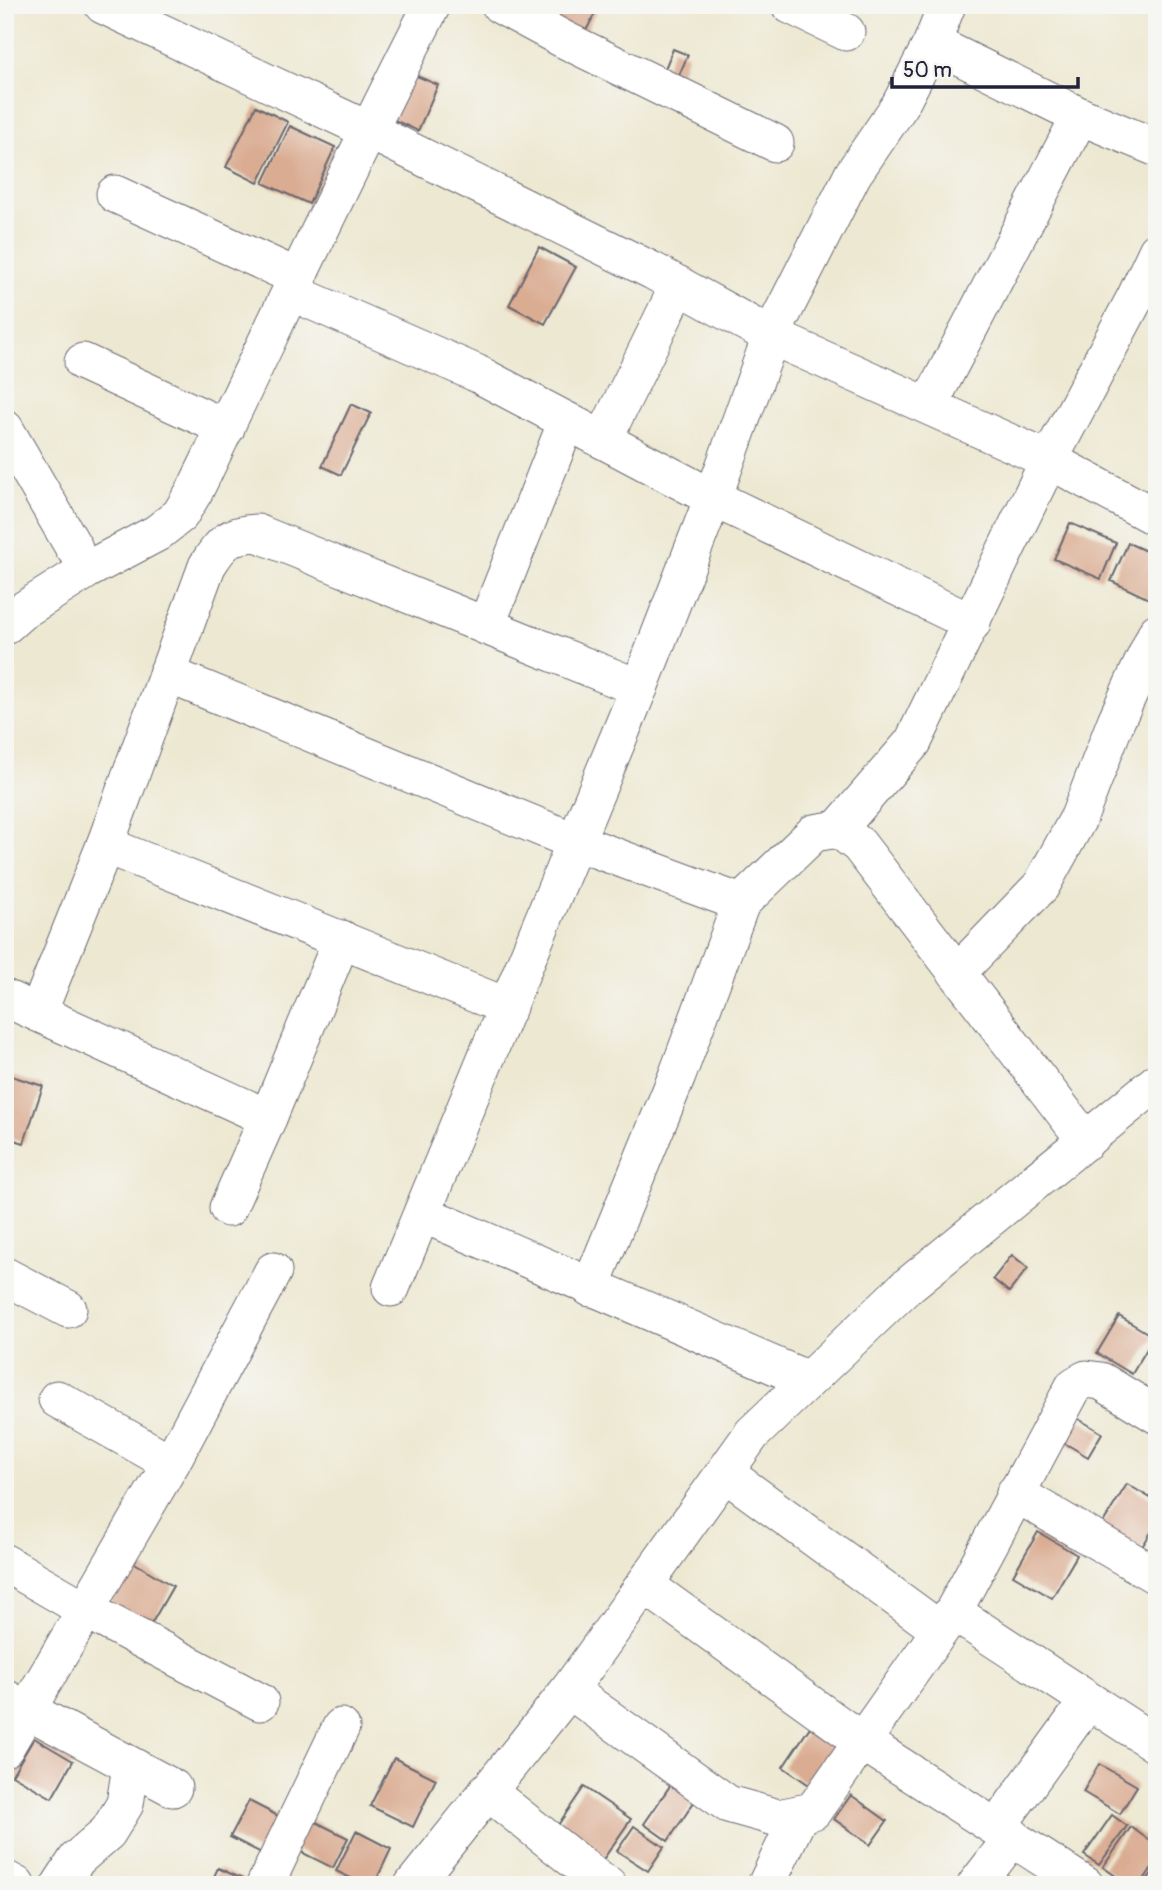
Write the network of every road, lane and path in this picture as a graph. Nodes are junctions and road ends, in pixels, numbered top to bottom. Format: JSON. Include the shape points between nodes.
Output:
{"nodes":[{"id":1,"x":103,"y":5,"type":"edge"},
{"id":2,"x":432,"y":5,"type":"edge"},
{"id":3,"x":500,"y":5,"type":"edge"},
{"id":4,"x":790,"y":5,"type":"edge"},
{"id":5,"x":947,"y":5,"type":"edge"},
{"id":6,"x":846,"y":32,"type":"dead end"},
{"id":7,"x":932,"y":43,"type":"junction"},
{"id":8,"x":1080,"y":116,"type":"junction"},
{"id":9,"x":368,"y":130,"type":"junction"},
{"id":10,"x":775,"y":142,"type":"dead end"},
{"id":11,"x":1157,"y":148,"type":"edge"},
{"id":12,"x":115,"y":194,"type":"dead end"},
{"id":13,"x":1157,"y":251,"type":"edge"},
{"id":14,"x":295,"y":285,"type":"junction"},
{"id":15,"x":679,"y":285,"type":"junction"},
{"id":16,"x":771,"y":336,"type":"junction"},
{"id":17,"x":83,"y":362,"type":"dead end"},
{"id":18,"x":929,"y":405,"type":"junction"},
{"id":19,"x":567,"y":421,"type":"junction"},
{"id":20,"x":226,"y":428,"type":"junction"},
{"id":21,"x":5,"y":429,"type":"edge"},
{"id":22,"x":603,"y":440,"type":"junction"},
{"id":23,"x":1049,"y":460,"type":"junction"},
{"id":24,"x":713,"y":499,"type":"junction"},
{"id":25,"x":180,"y":515,"type":"junction"},
{"id":26,"x":1157,"y":518,"type":"edge"},
{"id":27,"x":221,"y":544,"type":"junction"},
{"id":28,"x":74,"y":548,"type":"dead end"},
{"id":29,"x":972,"y":623,"type":"junction"},
{"id":30,"x":5,"y":625,"type":"edge"},
{"id":31,"x":486,"y":626,"type":"junction"},
{"id":32,"x":1157,"y":632,"type":"edge"},
{"id":33,"x":167,"y":674,"type":"junction"},
{"id":34,"x":639,"y":688,"type":"junction"},
{"id":35,"x":838,"y":830,"type":"junction"},
{"id":36,"x":576,"y":842,"type":"junction"},
{"id":37,"x":105,"y":845,"type":"junction"},
{"id":38,"x":741,"y":903,"type":"junction"},
{"id":39,"x":342,"y":939,"type":"junction"},
{"id":40,"x":957,"y":973,"type":"junction"},
{"id":41,"x":5,"y":998,"type":"edge"},
{"id":42,"x":508,"y":1007,"type":"junction"},
{"id":43,"x":38,"y":1013,"type":"junction"},
{"id":44,"x":1157,"y":1082,"type":"edge"},
{"id":45,"x":268,"y":1118,"type":"junction"},
{"id":46,"x":1086,"y":1141,"type":"junction"},
{"id":47,"x":228,"y":1208,"type":"dead end"},
{"id":48,"x":423,"y":1214,"type":"junction"},
{"id":49,"x":274,"y":1271,"type":"dead end"},
{"id":50,"x":5,"y":1276,"type":"edge"},
{"id":51,"x":391,"y":1288,"type":"dead end"},
{"id":52,"x":590,"y":1288,"type":"junction"},
{"id":53,"x":68,"y":1309,"type":"dead end"},
{"id":54,"x":808,"y":1380,"type":"junction"},
{"id":55,"x":57,"y":1399,"type":"dead end"},
{"id":56,"x":1157,"y":1415,"type":"edge"},
{"id":57,"x":171,"y":1463,"type":"junction"},
{"id":58,"x":724,"y":1473,"type":"junction"},
{"id":59,"x":1015,"y":1493,"type":"junction"},
{"id":60,"x":5,"y":1563,"type":"edge"},
{"id":61,"x":1157,"y":1576,"type":"edge"},
{"id":62,"x":645,"y":1585,"type":"junction"},
{"id":63,"x":86,"y":1610,"type":"junction"},
{"id":64,"x":946,"y":1621,"type":"junction"},
{"id":65,"x":569,"y":1690,"type":"junction"},
{"id":66,"x":1088,"y":1701,"type":"junction"},
{"id":67,"x":260,"y":1702,"type":"dead end"},
{"id":68,"x":17,"y":1704,"type":"edge"},
{"id":69,"x":341,"y":1727,"type":"dead end"},
{"id":70,"x":863,"y":1742,"type":"junction"},
{"id":71,"x":1157,"y":1745,"type":"edge"},
{"id":72,"x":5,"y":1748,"type":"edge"},
{"id":73,"x":131,"y":1766,"type":"junction"},
{"id":74,"x":173,"y":1788,"type":"dead end"},
{"id":75,"x":488,"y":1791,"type":"junction"},
{"id":76,"x":800,"y":1814,"type":"junction"},
{"id":77,"x":1005,"y":1832,"type":"junction"},
{"id":78,"x":5,"y":1879,"type":"edge"},
{"id":79,"x":601,"y":1883,"type":"edge"},
{"id":80,"x":16,"y":1885,"type":"edge"},
{"id":81,"x":60,"y":1885,"type":"edge"},
{"id":82,"x":265,"y":1885,"type":"edge"},
{"id":83,"x":413,"y":1885,"type":"edge"},
{"id":84,"x":766,"y":1885,"type":"edge"},
{"id":85,"x":976,"y":1885,"type":"edge"},
{"id":86,"x":1085,"y":1885,"type":"edge"}],
"edges":[{"from":1,"to":9,"type":"street"},
{"from":2,"to":9,"type":"street"},
{"from":3,"to":10,"type":"street"},
{"from":4,"to":6,"type":"street"},
{"from":5,"to":7,"type":"street"},
{"from":7,"to":8,"type":"street"},
{"from":7,"to":16,"type":"street","via":[[900,105],[853,174]]},
{"from":8,"to":11,"type":"street"},
{"from":8,"to":18,"type":"street"},
{"from":9,"to":14,"type":"street"},
{"from":9,"to":15,"type":"street"},
{"from":12,"to":14,"type":"street"},
{"from":13,"to":23,"type":"street"},
{"from":14,"to":19,"type":"street"},
{"from":14,"to":20,"type":"street"},
{"from":15,"to":16,"type":"street"},
{"from":15,"to":22,"type":"street"},
{"from":16,"to":18,"type":"street"},
{"from":16,"to":24,"type":"street"},
{"from":17,"to":20,"type":"street"},
{"from":18,"to":23,"type":"street"},
{"from":19,"to":22,"type":"street"},
{"from":19,"to":31,"type":"street"},
{"from":20,"to":25,"type":"street"},
{"from":21,"to":28,"type":"street"},
{"from":22,"to":24,"type":"street"},
{"from":23,"to":26,"type":"street"},
{"from":23,"to":29,"type":"street"},
{"from":24,"to":29,"type":"street"},
{"from":24,"to":34,"type":"street"},
{"from":25,"to":27,"type":"street"},
{"from":25,"to":30,"type":"street","via":[[157,533],[76,576]]},
{"from":27,"to":31,"type":"street","via":[[241,534],[257,533]]},
{"from":27,"to":33,"type":"street","via":[[207,566]]},
{"from":29,"to":35,"type":"street","via":[[913,742]]},
{"from":31,"to":34,"type":"street"},
{"from":32,"to":40,"type":"street","via":[[1079,817],[1041,886]]},
{"from":33,"to":36,"type":"street"},
{"from":33,"to":37,"type":"street"},
{"from":34,"to":36,"type":"street"},
{"from":35,"to":38,"type":"street","via":[[814,833]]},
{"from":35,"to":40,"type":"street","via":[[859,845]]},
{"from":36,"to":38,"type":"street"},
{"from":36,"to":42,"type":"street"},
{"from":37,"to":39,"type":"street"},
{"from":37,"to":43,"type":"street"},
{"from":38,"to":52,"type":"street","via":[[677,1076]]},
{"from":39,"to":42,"type":"street"},
{"from":39,"to":45,"type":"street"},
{"from":40,"to":46,"type":"street"},
{"from":41,"to":43,"type":"street"},
{"from":42,"to":48,"type":"street"},
{"from":43,"to":45,"type":"street"},
{"from":44,"to":46,"type":"street"},
{"from":45,"to":47,"type":"street"},
{"from":46,"to":54,"type":"street","via":[[905,1288]]},
{"from":48,"to":51,"type":"street"},
{"from":48,"to":52,"type":"street"},
{"from":49,"to":57,"type":"street"},
{"from":50,"to":53,"type":"street"},
{"from":52,"to":54,"type":"street"},
{"from":54,"to":58,"type":"street","via":[[752,1434]]},
{"from":55,"to":57,"type":"street"},
{"from":56,"to":59,"type":"street","via":[[1101,1381],[1086,1379],[1074,1386]]},
{"from":57,"to":63,"type":"street"},
{"from":58,"to":62,"type":"street"},
{"from":58,"to":64,"type":"street"},
{"from":59,"to":61,"type":"street"},
{"from":59,"to":64,"type":"street"},
{"from":60,"to":63,"type":"street"},
{"from":62,"to":65,"type":"street"},
{"from":62,"to":70,"type":"street"},
{"from":63,"to":67,"type":"street"},
{"from":63,"to":68,"type":"street"},
{"from":64,"to":66,"type":"street"},
{"from":64,"to":70,"type":"street"},
{"from":65,"to":75,"type":"street"},
{"from":65,"to":76,"type":"street","via":[[728,1804],[778,1818]]},
{"from":66,"to":71,"type":"street"},
{"from":66,"to":77,"type":"street"},
{"from":68,"to":72,"type":"street"},
{"from":68,"to":73,"type":"street"},
{"from":69,"to":82,"type":"street"},
{"from":70,"to":76,"type":"street","via":[[813,1811]]},
{"from":70,"to":77,"type":"street"},
{"from":73,"to":74,"type":"street"},
{"from":73,"to":81,"type":"street","via":[[125,1804],[108,1832],[78,1859]]},
{"from":75,"to":79,"type":"street"},
{"from":75,"to":83,"type":"street"},
{"from":76,"to":84,"type":"street"},
{"from":77,"to":85,"type":"street"},
{"from":77,"to":86,"type":"street"},
{"from":78,"to":80,"type":"street"}]}
